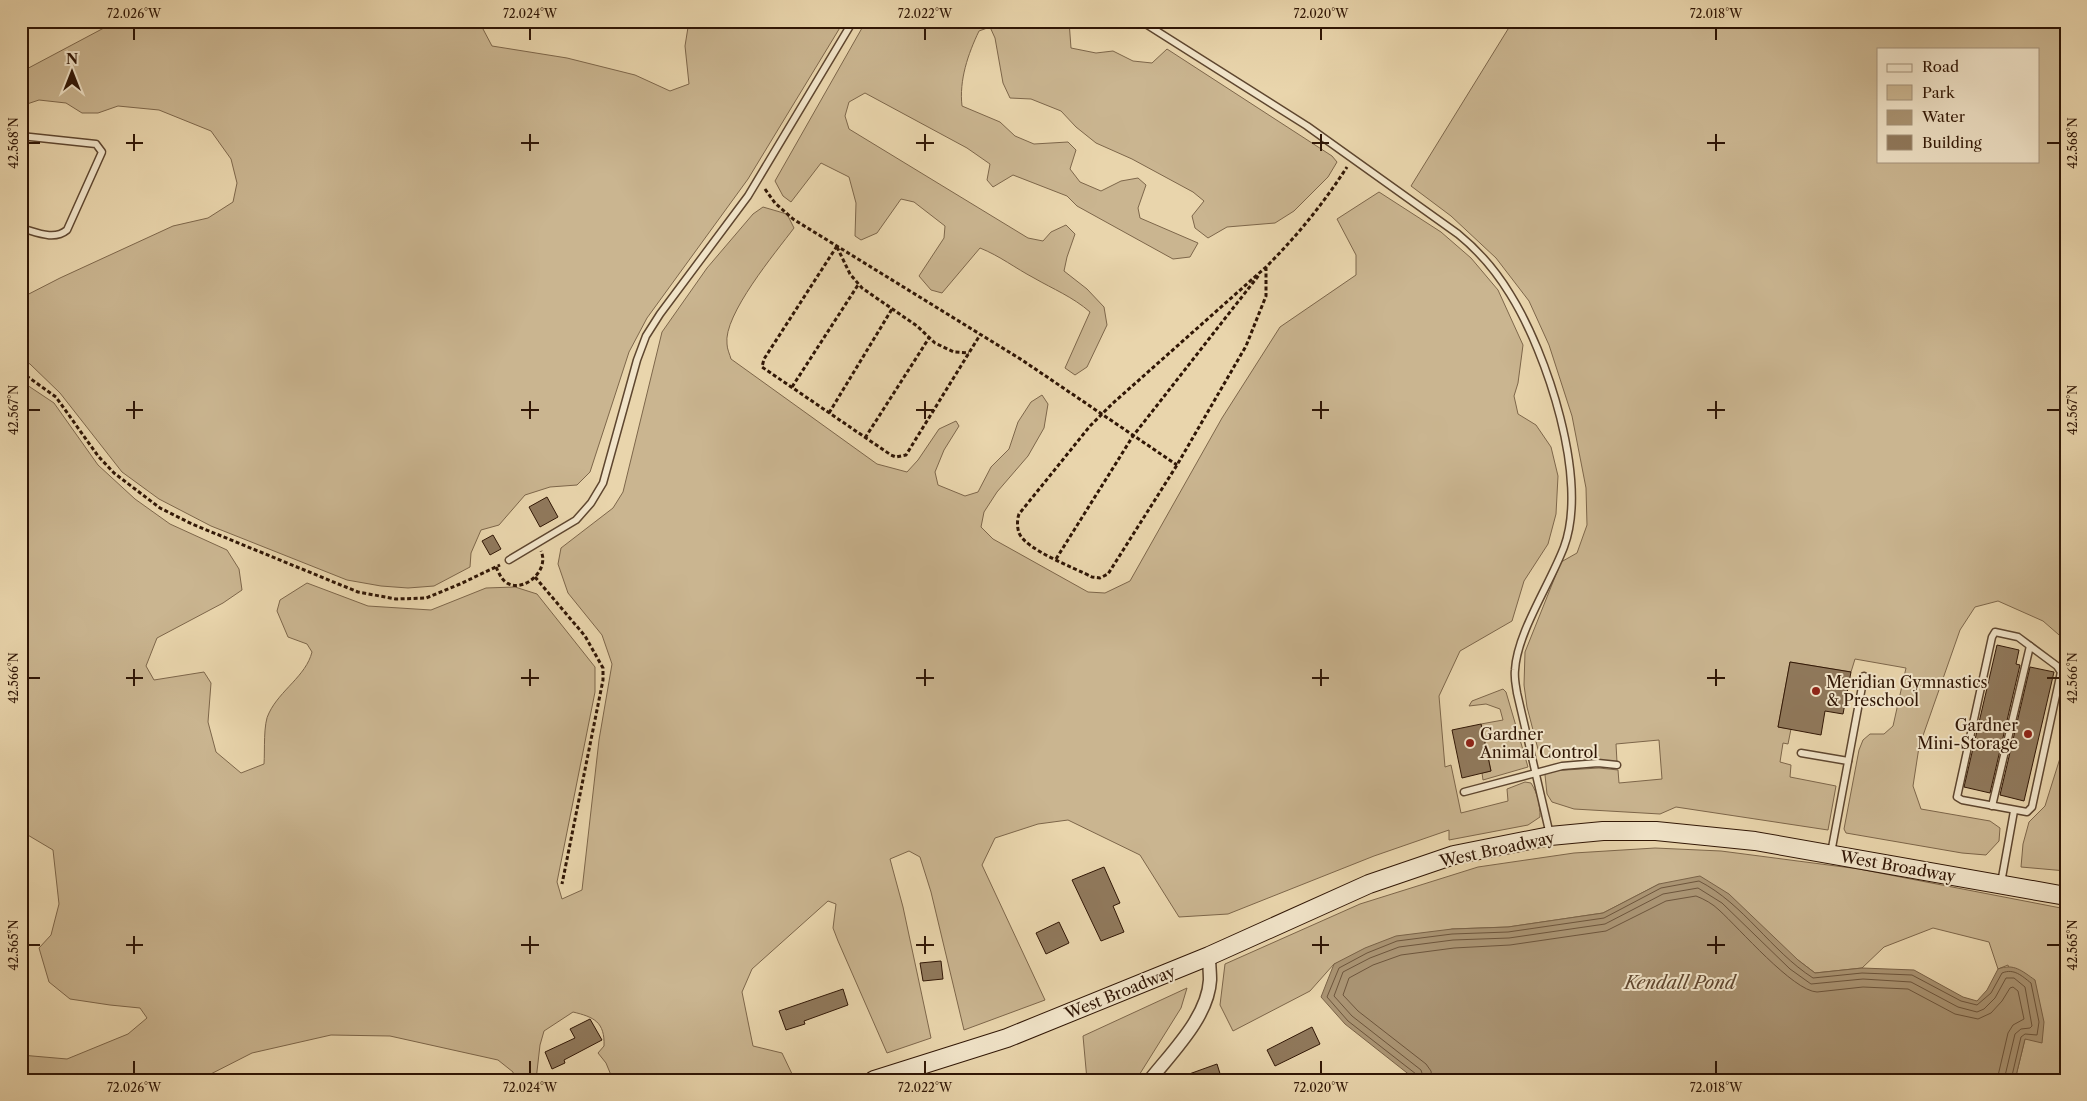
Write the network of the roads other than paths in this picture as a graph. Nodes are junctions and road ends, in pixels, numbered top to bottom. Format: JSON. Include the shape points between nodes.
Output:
{"nodes":[{"id":1,"x":853,"y":21,"type":"edge"},
{"id":2,"x":1141,"y":21,"type":"edge"},
{"id":3,"x":21,"y":136,"type":"edge"},
{"id":4,"x":21,"y":228,"type":"edge"},
{"id":5,"x":509,"y":560,"type":"road end"},
{"id":6,"x":2030,"y":646,"type":"junction"},
{"id":7,"x":1864,"y":676,"type":"dead end"},
{"id":8,"x":1801,"y":753,"type":"dead end"},
{"id":9,"x":1848,"y":761,"type":"junction"},
{"id":10,"x":1617,"y":765,"type":"dead end"},
{"id":11,"x":1536,"y":773,"type":"junction"},
{"id":12,"x":1464,"y":792,"type":"dead end"},
{"id":13,"x":1992,"y":806,"type":"junction"},
{"id":14,"x":2014,"y":811,"type":"junction"},
{"id":15,"x":1550,"y":836,"type":"junction"},
{"id":16,"x":1830,"y":854,"type":"junction"},
{"id":17,"x":2001,"y":884,"type":"junction"},
{"id":18,"x":2066,"y":896,"type":"edge"},
{"id":19,"x":1209,"y":956,"type":"junction"},
{"id":20,"x":874,"y":1080,"type":"edge"},
{"id":21,"x":1150,"y":1080,"type":"edge"}],
"edges":[{"from":1,"to":5,"type":"lane","via":[[756,183],[646,336],[597,494],[576,520]]},
{"from":2,"to":11,"type":"lane","via":[[1307,126],[1458,234],[1478,251],[1511,294],[1539,352],[1560,418],[1569,455],[1572,502],[1564,546],[1518,653],[1515,672]]},
{"from":3,"to":4,"type":"lane","via":[[96,144],[102,152],[67,230],[50,236]]},
{"from":6,"to":13,"type":"lane"},
{"from":6,"to":13,"type":"lane","via":[[2014,636],[1995,632],[1992,637],[1956,794],[1959,799]]},
{"from":6,"to":14,"type":"lane","via":[[2057,666],[2061,676],[2032,807],[2027,812]]},
{"from":7,"to":9,"type":"lane"},
{"from":8,"to":9,"type":"lane"},
{"from":9,"to":16,"type":"lane"},
{"from":10,"to":11,"type":"lane","via":[[1574,764]]},
{"from":11,"to":12,"type":"lane"},
{"from":11,"to":15,"type":"lane"},
{"from":13,"to":14,"type":"lane"},
{"from":14,"to":17,"type":"lane"},
{"from":15,"to":16,"type":"main road","name":"West Broadway","via":[[1656,830],[1755,841]]},
{"from":15,"to":19,"type":"main road","name":"West Broadway","via":[[1454,855],[1369,884]]},
{"from":16,"to":17,"type":"main road","name":"West Broadway"},
{"from":17,"to":18,"type":"main road","name":"West Broadway"},
{"from":19,"to":20,"type":"main road","name":"West Broadway","via":[[1007,1038]]},
{"from":19,"to":21,"type":"street","via":[[1210,981],[1198,1015]]}]}
